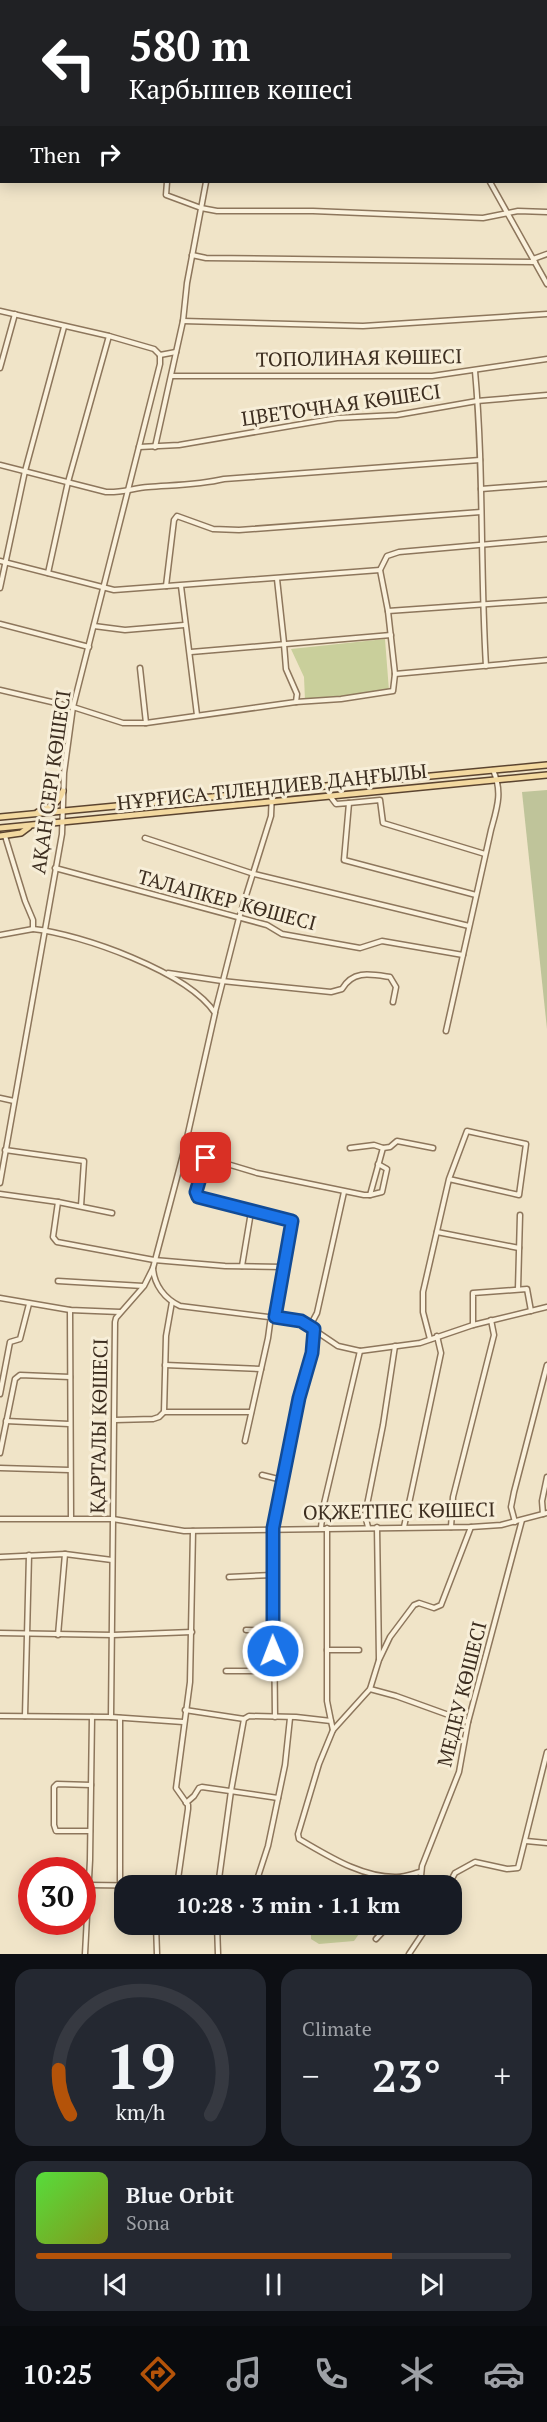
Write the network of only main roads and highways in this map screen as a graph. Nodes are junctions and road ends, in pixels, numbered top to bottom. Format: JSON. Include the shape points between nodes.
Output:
{"nodes":[{"id":1,"x":547,"y":764,"type":"edge"},
{"id":2,"x":547,"y":775,"type":"edge"},
{"id":3,"x":63,"y":791,"type":"road end"},
{"id":4,"x":31,"y":814,"type":"junction"},
{"id":5,"x":0,"y":817,"type":"edge"},
{"id":6,"x":30,"y":825,"type":"junction"},
{"id":7,"x":0,"y":828,"type":"edge"},
{"id":8,"x":2,"y":836,"type":"edge"}],
"edges":[{"from":1,"to":4,"type":"main road","name":"НҰРҒИСА ТІЛЕНДИЕВ ДАҢҒЫЛЫ"},
{"from":2,"to":6,"type":"main road","name":"НҰРҒИСА ТІЛЕНДИЕВ ДАҢҒЫЛЫ"},
{"from":3,"to":4,"type":"main road","via":[[53,806]]},
{"from":4,"to":5,"type":"main road","name":"НҰРҒИСА ТІЛЕНДИЕВ ДАҢҒЫЛЫ"},
{"from":6,"to":7,"type":"main road","name":"НҰРҒИСА ТІЛЕНДИЕВ ДАҢҒЫЛЫ"},
{"from":6,"to":8,"type":"main road","via":[[21,833]]}]}
